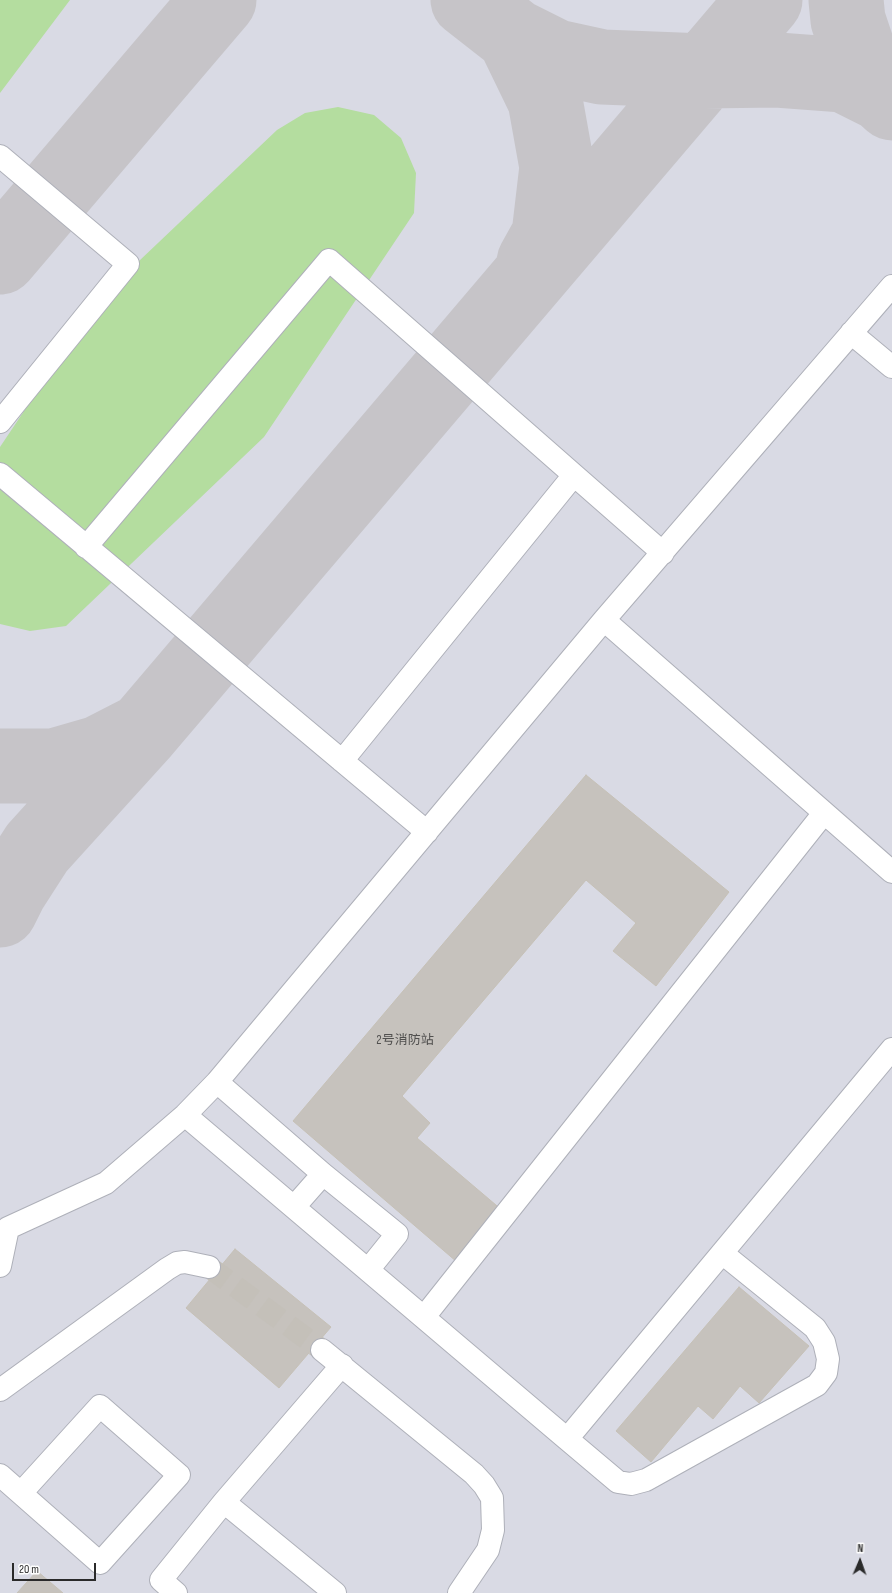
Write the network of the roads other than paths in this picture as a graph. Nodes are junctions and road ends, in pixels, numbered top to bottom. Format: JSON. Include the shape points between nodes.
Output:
{"nodes":[{"id":1,"x":0,"y":156,"type":"edge"},
{"id":2,"x":892,"y":286,"type":"edge"},
{"id":3,"x":851,"y":333,"type":"junction"},
{"id":4,"x":892,"y":367,"type":"edge"},
{"id":5,"x":0,"y":422,"type":"edge"},
{"id":6,"x":0,"y":474,"type":"edge"},
{"id":7,"x":574,"y":476,"type":"junction"},
{"id":8,"x":86,"y":547,"type":"junction"},
{"id":9,"x":663,"y":553,"type":"junction"},
{"id":10,"x":604,"y":620,"type":"junction"},
{"id":11,"x":342,"y":761,"type":"junction"},
{"id":12,"x":824,"y":813,"type":"junction"},
{"id":13,"x":427,"y":832,"type":"junction"},
{"id":14,"x":892,"y":872,"type":"edge"},
{"id":15,"x":892,"y":1048,"type":"edge"},
{"id":16,"x":217,"y":1082,"type":"junction"},
{"id":17,"x":185,"y":1115,"type":"junction"},
{"id":18,"x":323,"y":1174,"type":"junction"},
{"id":19,"x":294,"y":1207,"type":"junction"},
{"id":20,"x":4,"y":1225,"type":"edge"},
{"id":21,"x":722,"y":1253,"type":"junction"},
{"id":22,"x":0,"y":1266,"type":"edge"},
{"id":23,"x":209,"y":1267,"type":"tunnel mouth"},
{"id":24,"x":368,"y":1270,"type":"junction"},
{"id":25,"x":424,"y":1318,"type":"junction"},
{"id":26,"x":322,"y":1350,"type":"tunnel mouth"},
{"id":27,"x":342,"y":1365,"type":"junction"},
{"id":28,"x":0,"y":1390,"type":"edge"},
{"id":29,"x":568,"y":1439,"type":"junction"},
{"id":30,"x":0,"y":1475,"type":"edge"},
{"id":31,"x":21,"y":1493,"type":"junction"},
{"id":32,"x":224,"y":1502,"type":"junction"},
{"id":33,"x":176,"y":1593,"type":"edge"},
{"id":34,"x":335,"y":1593,"type":"edge"},
{"id":35,"x":459,"y":1593,"type":"edge"}],
"edges":[{"from":1,"to":5,"type":"lane","via":[[128,264]]},
{"from":2,"to":3,"type":"lane"},
{"from":3,"to":4,"type":"lane"},
{"from":3,"to":9,"type":"lane"},
{"from":6,"to":8,"type":"lane"},
{"from":7,"to":8,"type":"lane","via":[[329,260]]},
{"from":7,"to":9,"type":"lane"},
{"from":7,"to":11,"type":"lane"},
{"from":8,"to":11,"type":"lane"},
{"from":9,"to":10,"type":"lane"},
{"from":10,"to":12,"type":"lane"},
{"from":10,"to":13,"type":"lane"},
{"from":11,"to":13,"type":"lane"},
{"from":12,"to":14,"type":"lane"},
{"from":12,"to":25,"type":"lane"},
{"from":13,"to":16,"type":"lane"},
{"from":15,"to":21,"type":"lane"},
{"from":16,"to":17,"type":"lane"},
{"from":16,"to":18,"type":"lane"},
{"from":17,"to":19,"type":"lane"},
{"from":17,"to":20,"type":"lane","via":[[106,1183]]},
{"from":18,"to":19,"type":"lane"},
{"from":18,"to":24,"type":"lane","via":[[397,1234]]},
{"from":19,"to":24,"type":"lane"},
{"from":20,"to":22,"type":"lane"},
{"from":21,"to":29,"type":"lane"},
{"from":21,"to":29,"type":"lane","via":[[814,1328],[821,1337],[828,1358],[826,1373],[817,1385],[646,1480],[631,1484],[618,1482]]},
{"from":23,"to":28,"type":"lane","via":[[177,1263]]},
{"from":24,"to":25,"type":"lane"},
{"from":25,"to":29,"type":"lane"},
{"from":26,"to":27,"type":"lane"},
{"from":27,"to":32,"type":"lane"},
{"from":27,"to":35,"type":"lane","via":[[474,1474],[492,1498],[493,1530],[488,1550]]},
{"from":30,"to":31,"type":"lane"},
{"from":31,"to":31,"type":"lane","via":[[100,1563],[179,1475],[100,1406]]},
{"from":32,"to":33,"type":"lane","via":[[161,1580]]},
{"from":32,"to":34,"type":"lane"}]}
